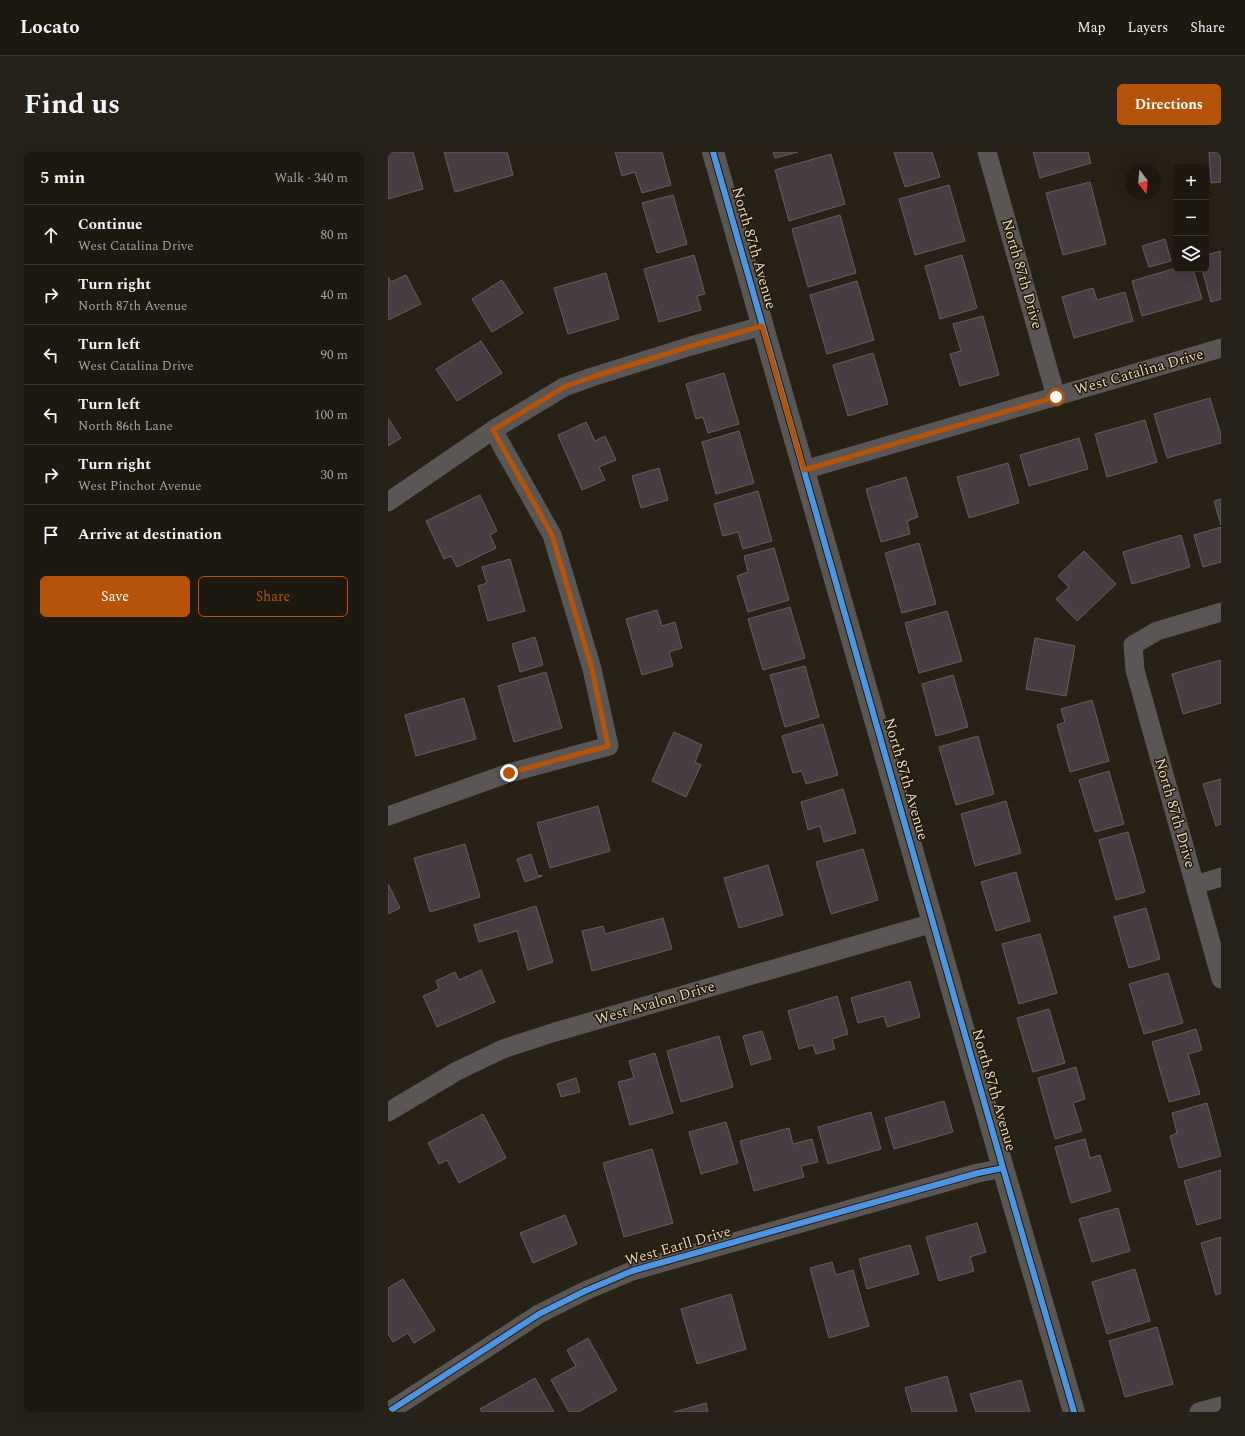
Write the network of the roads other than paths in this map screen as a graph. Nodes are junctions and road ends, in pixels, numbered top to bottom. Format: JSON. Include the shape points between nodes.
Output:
{"nodes":[{"id":1,"x":713,"y":152,"type":"edge"},
{"id":2,"x":987,"y":152,"type":"edge"},
{"id":3,"x":762,"y":326,"type":"junction"},
{"id":4,"x":1221,"y":348,"type":"edge"},
{"id":5,"x":1056,"y":397,"type":"junction"},
{"id":6,"x":493,"y":430,"type":"junction"},
{"id":7,"x":804,"y":470,"type":"junction"},
{"id":8,"x":388,"y":502,"type":"edge"},
{"id":9,"x":1221,"y":612,"type":"edge"},
{"id":10,"x":388,"y":816,"type":"edge"},
{"id":11,"x":1221,"y":877,"type":"edge"},
{"id":12,"x":1195,"y":885,"type":"junction"},
{"id":13,"x":933,"y":923,"type":"junction"},
{"id":14,"x":1221,"y":979,"type":"edge"},
{"id":15,"x":388,"y":1112,"type":"edge"},
{"id":16,"x":1003,"y":1168,"type":"junction"},
{"id":17,"x":1221,"y":1406,"type":"edge"},
{"id":18,"x":388,"y":1412,"type":"edge"},
{"id":19,"x":1074,"y":1412,"type":"edge"},
{"id":20,"x":1199,"y":1412,"type":"edge"}],
"edges":[{"from":1,"to":3,"type":"street","name":"North 87th Avenue"},
{"from":2,"to":5,"type":"street","name":"North 87th Drive"},
{"from":3,"to":6,"type":"street","via":[[564,387]]},
{"from":3,"to":7,"type":"street","name":"North 87th Avenue"},
{"from":4,"to":5,"type":"street","name":"West Catalina Drive"},
{"from":5,"to":7,"type":"street","name":"West Catalina Drive"},
{"from":6,"to":8,"type":"street"},
{"from":6,"to":10,"type":"street","via":[[552,535],[592,669],[608,746],[509,773]]},
{"from":7,"to":13,"type":"street","name":"North 87th Avenue"},
{"from":9,"to":12,"type":"street","name":"North 87th Drive","via":[[1157,631],[1133,645],[1135,670]]},
{"from":11,"to":12,"type":"street"},
{"from":12,"to":14,"type":"street","name":"North 87th Drive"},
{"from":13,"to":15,"type":"street","name":"West Avalon Drive","via":[[503,1049],[457,1071]]},
{"from":13,"to":16,"type":"street","name":"North 87th Avenue"},
{"from":16,"to":18,"type":"street","name":"West Earll Drive","via":[[632,1271],[539,1314]]},
{"from":16,"to":19,"type":"street","name":"North 87th Avenue"},
{"from":17,"to":20,"type":"street"}]}
